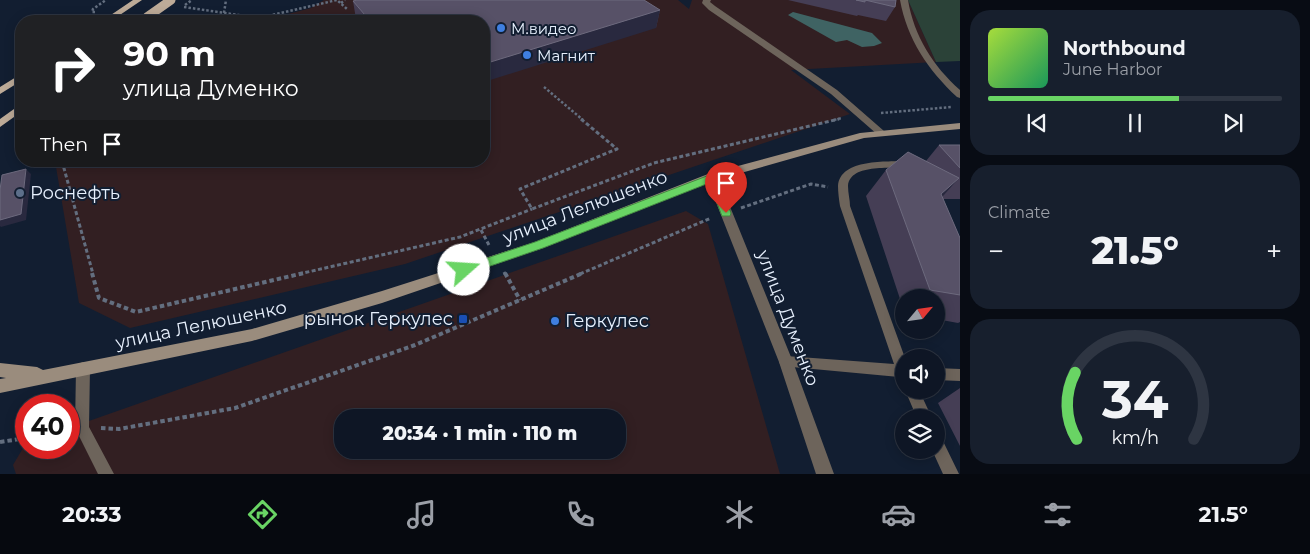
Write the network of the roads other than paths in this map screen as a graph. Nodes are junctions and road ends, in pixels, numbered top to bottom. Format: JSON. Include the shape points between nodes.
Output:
{"nodes":[{"id":1,"x":138,"y":0,"type":"edge"},
{"id":2,"x":171,"y":0,"type":"edge"},
{"id":3,"x":708,"y":0,"type":"edge"},
{"id":4,"x":904,"y":0,"type":"edge"},
{"id":5,"x":115,"y":15,"type":"edge"},
{"id":6,"x":150,"y":15,"type":"edge"},
{"id":7,"x":15,"y":81,"type":"edge"},
{"id":8,"x":0,"y":91,"type":"edge"},
{"id":9,"x":960,"y":95,"type":"edge"},
{"id":10,"x":15,"y":112,"type":"edge"},
{"id":11,"x":0,"y":124,"type":"edge"},
{"id":12,"x":960,"y":126,"type":"edge"},
{"id":13,"x":881,"y":133,"type":"junction"},
{"id":14,"x":922,"y":163,"type":"edge"},
{"id":15,"x":712,"y":177,"type":"junction"},
{"id":16,"x":896,"y":349,"type":"edge"},
{"id":17,"x":786,"y":362,"type":"junction"},
{"id":18,"x":83,"y":368,"type":"junction"},
{"id":19,"x":0,"y":370,"type":"edge"},
{"id":20,"x":895,"y":371,"type":"edge"},
{"id":21,"x":945,"y":374,"type":"edge"},
{"id":22,"x":49,"y":375,"type":"junction"},
{"id":23,"x":960,"y":375,"type":"edge"},
{"id":24,"x":0,"y":386,"type":"edge"},
{"id":25,"x":944,"y":459,"type":"edge"},
{"id":26,"x":106,"y":474,"type":"edge"},
{"id":27,"x":826,"y":474,"type":"edge"},
{"id":28,"x":951,"y":474,"type":"edge"}],
"edges":[{"from":1,"to":5,"type":"main road"},
{"from":2,"to":6,"type":"main road","bridge":true},
{"from":3,"to":13,"type":"lane","via":[[706,4],[834,92]]},
{"from":4,"to":9,"type":"lane","via":[[908,20],[927,58]]},
{"from":7,"to":8,"type":"main road"},
{"from":10,"to":11,"type":"main road"},
{"from":12,"to":13,"type":"street","name":"улица Лелюшенко"},
{"from":13,"to":15,"type":"street","name":"улица Лелюшенко"},
{"from":14,"to":16,"type":"lane","via":[[864,166],[851,172],[842,184],[845,206]]},
{"from":15,"to":17,"type":"street","name":"улица Думенко"},
{"from":15,"to":18,"type":"street","name":"улица Лелюшенко","via":[[539,245],[382,297],[252,335]]},
{"from":17,"to":20,"type":"lane"},
{"from":17,"to":27,"type":"street","name":"улица Думенко"},
{"from":18,"to":22,"type":"street","name":"улица Лелюшенко"},
{"from":18,"to":26,"type":"lane","via":[[82,428]]},
{"from":19,"to":22,"type":"street"},
{"from":21,"to":23,"type":"lane"},
{"from":22,"to":24,"type":"street","name":"улица Лелюшенко"},
{"from":25,"to":28,"type":"lane"}]}
